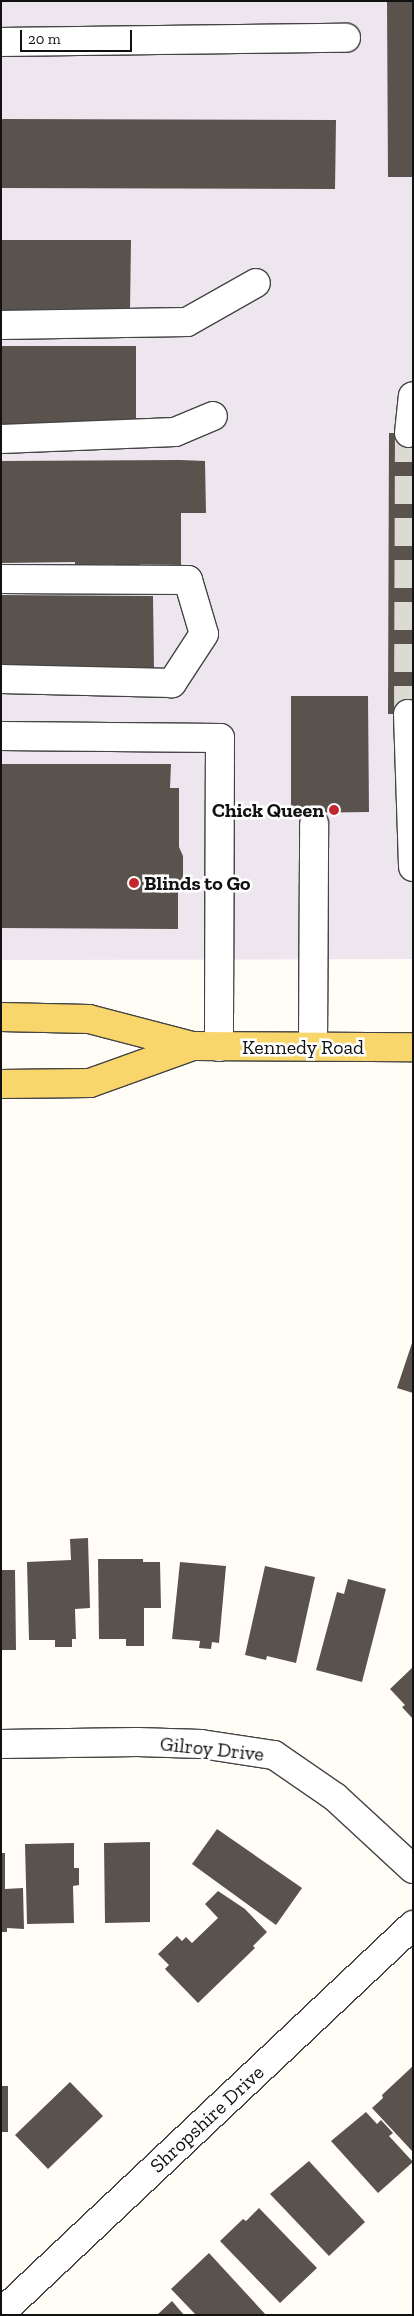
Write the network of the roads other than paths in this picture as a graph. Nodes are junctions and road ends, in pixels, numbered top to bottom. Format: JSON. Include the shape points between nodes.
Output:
{"nodes":[{"id":1,"x":346,"y":38,"type":"dead end"},
{"id":2,"x":1,"y":42,"type":"edge"},
{"id":3,"x":256,"y":283,"type":"dead end"},
{"id":4,"x":1,"y":325,"type":"edge"},
{"id":5,"x":413,"y":396,"type":"edge"},
{"id":6,"x":213,"y":416,"type":"dead end"},
{"id":7,"x":409,"y":433,"type":"dead end"},
{"id":8,"x":1,"y":439,"type":"edge"},
{"id":9,"x":1,"y":579,"type":"edge"},
{"id":10,"x":1,"y":679,"type":"edge"},
{"id":11,"x":408,"y":714,"type":"dead end"},
{"id":12,"x":1,"y":736,"type":"edge"},
{"id":13,"x":314,"y":824,"type":"dead end"},
{"id":14,"x":412,"y":867,"type":"edge"},
{"id":15,"x":1,"y":1017,"type":"edge"},
{"id":16,"x":206,"y":1046,"type":"junction"},
{"id":17,"x":313,"y":1046,"type":"junction"},
{"id":18,"x":413,"y":1047,"type":"edge"},
{"id":19,"x":1,"y":1084,"type":"edge"},
{"id":20,"x":1,"y":1744,"type":"edge"},
{"id":21,"x":413,"y":1869,"type":"edge"},
{"id":22,"x":413,"y":1925,"type":"edge"},
{"id":23,"x":2,"y":2313,"type":"edge"}],
"edges":[{"from":1,"to":2,"type":"street"},
{"from":3,"to":4,"type":"street","via":[[186,322]]},
{"from":5,"to":7,"type":"street"},
{"from":6,"to":8,"type":"street","via":[[175,432]]},
{"from":9,"to":10,"type":"street","via":[[188,580],[204,634],[172,683]]},
{"from":11,"to":14,"type":"street"},
{"from":12,"to":16,"type":"street","via":[[220,738]]},
{"from":13,"to":17,"type":"street"},
{"from":15,"to":16,"type":"main road","name":"Kennedy Road","via":[[89,1019]]},
{"from":16,"to":17,"type":"main road","name":"Kennedy Road"},
{"from":16,"to":19,"type":"main road","name":"Kennedy Road","via":[[90,1083]]},
{"from":17,"to":18,"type":"main road","name":"Kennedy Road"},
{"from":20,"to":21,"type":"street","name":"Gilroy Drive","via":[[201,1744],[274,1755],[335,1798]]},
{"from":22,"to":23,"type":"street","name":"Shropshire Drive"}]}
